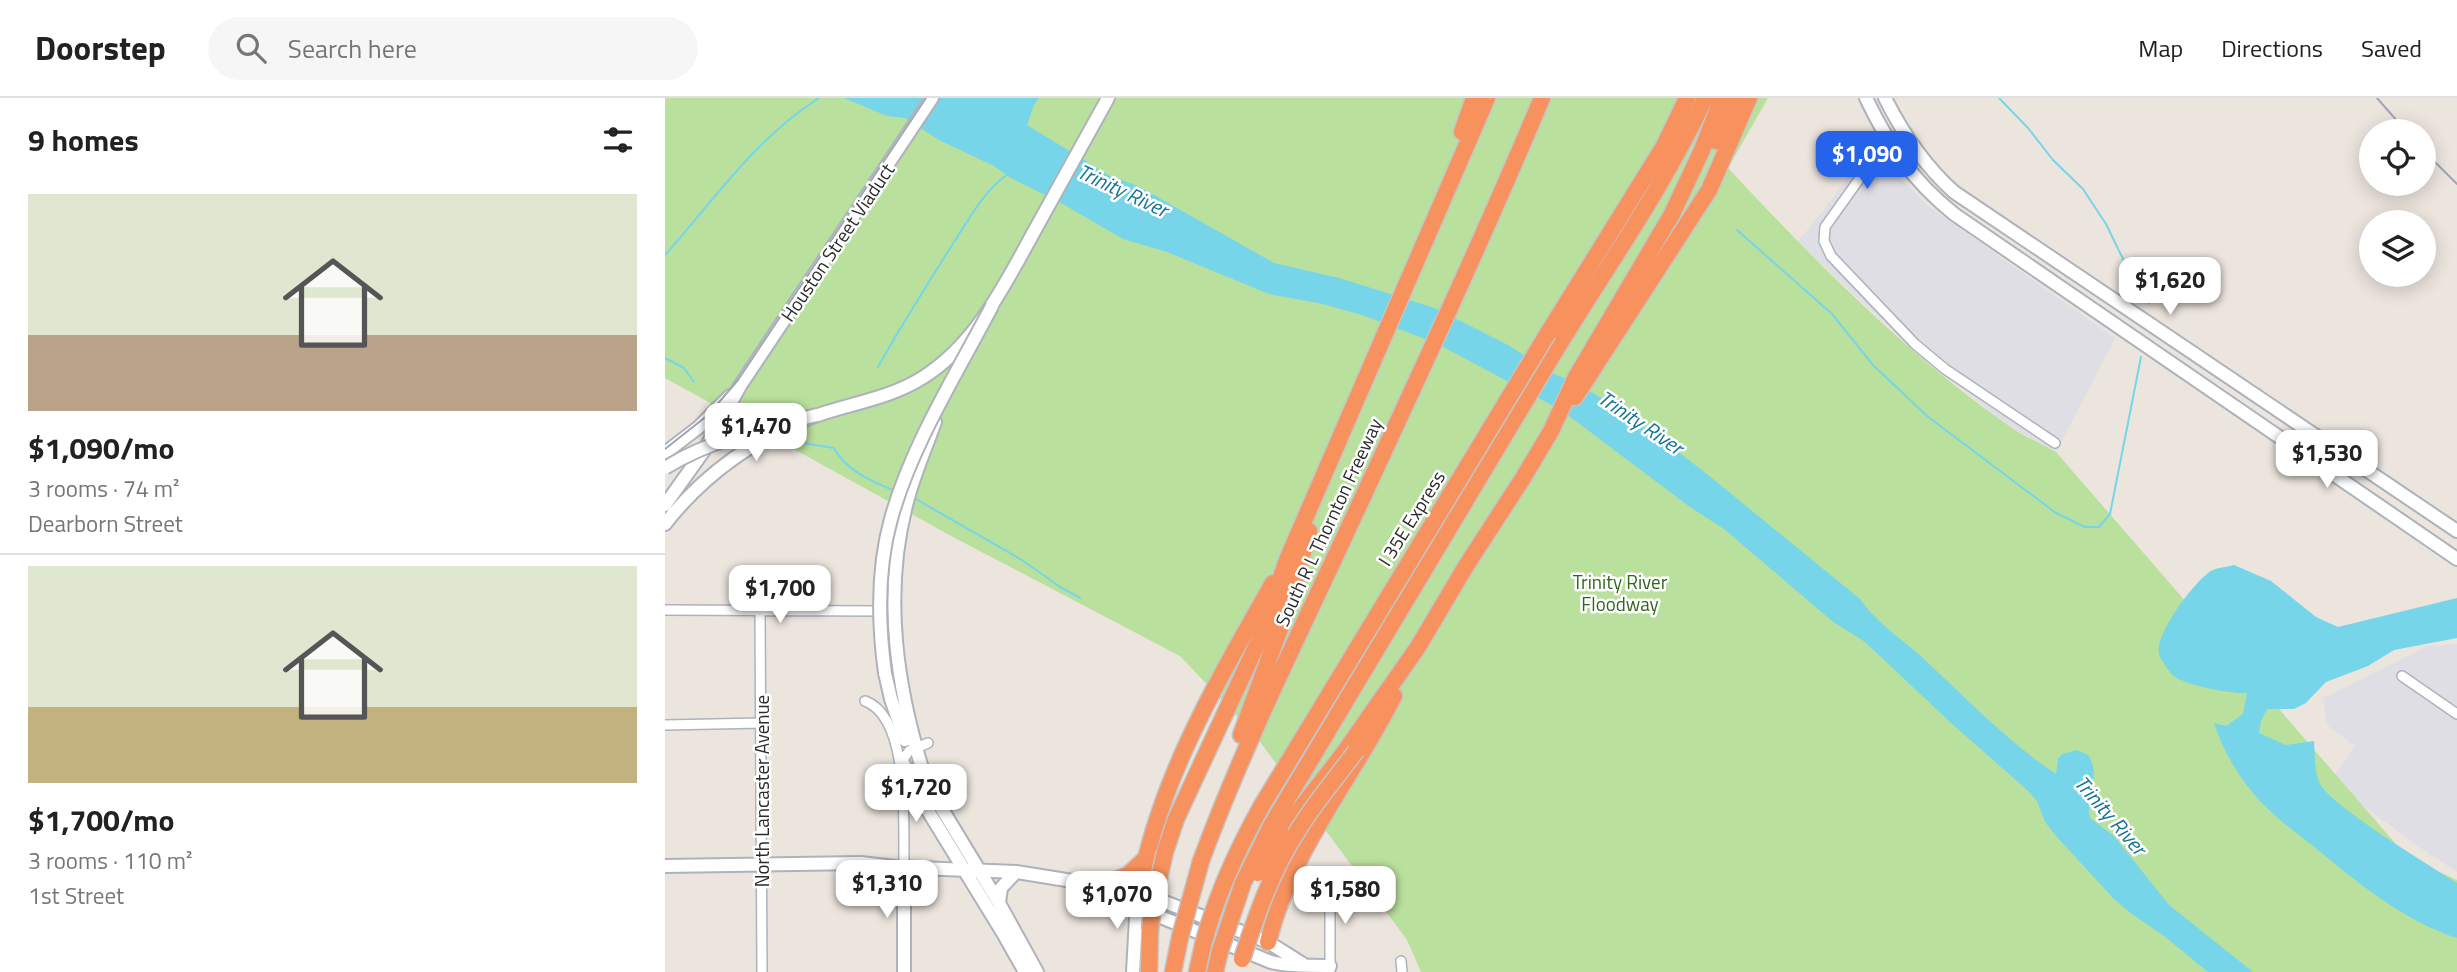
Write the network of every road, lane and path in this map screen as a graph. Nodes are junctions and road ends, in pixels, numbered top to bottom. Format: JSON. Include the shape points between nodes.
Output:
{"nodes":[{"id":1,"x":932,"y":98,"type":"edge"},
{"id":2,"x":1108,"y":98,"type":"edge"},
{"id":3,"x":1474,"y":98,"type":"edge"},
{"id":4,"x":1487,"y":98,"type":"edge"},
{"id":5,"x":1542,"y":98,"type":"edge"},
{"id":6,"x":1687,"y":98,"type":"edge"},
{"id":7,"x":1705,"y":98,"type":"edge"},
{"id":8,"x":1722,"y":98,"type":"edge"},
{"id":9,"x":1735,"y":98,"type":"edge"},
{"id":10,"x":1749,"y":98,"type":"edge"},
{"id":11,"x":1866,"y":98,"type":"edge"},
{"id":12,"x":1885,"y":98,"type":"edge"},
{"id":13,"x":1901,"y":130,"type":"junction"},
{"id":14,"x":1887,"y":140,"type":"junction"},
{"id":15,"x":1706,"y":151,"type":"junction"},
{"id":16,"x":1441,"y":201,"type":"junction"},
{"id":17,"x":2101,"y":291,"type":"junction"},
{"id":18,"x":992,"y":306,"type":"junction"},
{"id":19,"x":2090,"y":308,"type":"junction"},
{"id":20,"x":1370,"y":367,"type":"junction"},
{"id":21,"x":740,"y":386,"type":"junction"},
{"id":22,"x":944,"y":399,"type":"junction"},
{"id":23,"x":2284,"y":414,"type":"junction"},
{"id":24,"x":817,"y":415,"type":"junction"},
{"id":25,"x":1551,"y":431,"type":"junction"},
{"id":26,"x":2271,"y":432,"type":"junction"},
{"id":27,"x":2055,"y":443,"type":"dead end"},
{"id":28,"x":665,"y":453,"type":"edge"},
{"id":29,"x":665,"y":468,"type":"edge"},
{"id":30,"x":665,"y":505,"type":"edge"},
{"id":31,"x":665,"y":524,"type":"edge"},
{"id":32,"x":2457,"y":531,"type":"edge"},
{"id":33,"x":2456,"y":556,"type":"edge"},
{"id":34,"x":1287,"y":560,"type":"junction"},
{"id":35,"x":665,"y":611,"type":"edge"},
{"id":36,"x":760,"y":611,"type":"junction"},
{"id":37,"x":895,"y":611,"type":"junction"},
{"id":38,"x":1418,"y":647,"type":"junction"},
{"id":39,"x":2402,"y":676,"type":"dead end"},
{"id":40,"x":1395,"y":695,"type":"junction"},
{"id":41,"x":891,"y":699,"type":"junction"},
{"id":42,"x":865,"y":701,"type":"dead end"},
{"id":43,"x":875,"y":705,"type":"junction"},
{"id":44,"x":2457,"y":714,"type":"edge"},
{"id":45,"x":761,"y":723,"type":"junction"},
{"id":46,"x":665,"y":725,"type":"edge"},
{"id":47,"x":913,"y":751,"type":"junction"},
{"id":48,"x":1229,"y":779,"type":"junction"},
{"id":49,"x":943,"y":836,"type":"junction"},
{"id":50,"x":1144,"y":859,"type":"junction"},
{"id":51,"x":762,"y":864,"type":"junction"},
{"id":52,"x":665,"y":866,"type":"edge"},
{"id":53,"x":904,"y":868,"type":"junction"},
{"id":54,"x":934,"y":869,"type":"junction"},
{"id":55,"x":963,"y":870,"type":"junction"},
{"id":56,"x":979,"y":870,"type":"junction"},
{"id":57,"x":1016,"y":872,"type":"junction"},
{"id":58,"x":1330,"y":880,"type":"dead end"},
{"id":59,"x":1085,"y":883,"type":"junction"},
{"id":60,"x":1108,"y":883,"type":"junction"},
{"id":61,"x":1137,"y":900,"type":"junction"},
{"id":62,"x":999,"y":903,"type":"junction"},
{"id":63,"x":1268,"y":942,"type":"junction"},
{"id":64,"x":1233,"y":959,"type":"edge"},
{"id":65,"x":1264,"y":959,"type":"junction"},
{"id":66,"x":1401,"y":961,"type":"dead end"},
{"id":67,"x":1303,"y":964,"type":"junction"},
{"id":68,"x":1330,"y":969,"type":"edge"},
{"id":69,"x":762,"y":972,"type":"edge"},
{"id":70,"x":904,"y":972,"type":"edge"},
{"id":71,"x":1025,"y":972,"type":"edge"},
{"id":72,"x":1037,"y":972,"type":"edge"},
{"id":73,"x":1133,"y":972,"type":"edge"},
{"id":74,"x":1149,"y":972,"type":"edge"},
{"id":75,"x":1173,"y":972,"type":"edge"},
{"id":76,"x":1197,"y":972,"type":"edge"},
{"id":77,"x":1215,"y":972,"type":"edge"},
{"id":78,"x":1225,"y":972,"type":"edge"},
{"id":79,"x":1260,"y":972,"type":"edge"},
{"id":80,"x":1402,"y":972,"type":"edge"}],
"edges":[{"from":1,"to":21,"type":"main road","name":"Houston Street Viaduct"},
{"from":2,"to":18,"type":"main road"},
{"from":3,"to":16,"type":"highway"},
{"from":4,"to":16,"type":"highway"},
{"from":5,"to":48,"type":"highway","name":"South R L Thornton Freeway","via":[[1420,373]]},
{"from":6,"to":76,"type":"highway","name":"I 35E Express","bridge":true,"via":[[1664,146],[1261,807],[1223,882]]},
{"from":7,"to":64,"type":"highway","bridge":true,"via":[[1271,826],[1243,883]]},
{"from":8,"to":15,"type":"highway"},
{"from":9,"to":15,"type":"highway"},
{"from":10,"to":25,"type":"highway","via":[[1709,190]]},
{"from":11,"to":14,"type":"main road"},
{"from":12,"to":13,"type":"main road"},
{"from":13,"to":14,"type":"main road"},
{"from":13,"to":17,"type":"main road","via":[[1927,166],[1954,192]]},
{"from":14,"to":19,"type":"main road","via":[[1937,200]]},
{"from":14,"to":27,"type":"street","via":[[1825,227],[1824,241],[1831,256],[1915,344]]},
{"from":15,"to":25,"type":"highway","via":[[1681,213],[1576,377]]},
{"from":16,"to":20,"type":"highway"},
{"from":17,"to":19,"type":"main road"},
{"from":17,"to":23,"type":"main road"},
{"from":18,"to":22,"type":"main road","bridge":true},
{"from":18,"to":24,"type":"main road","bridge":true,"via":[[963,342],[923,377],[880,397]]},
{"from":19,"to":26,"type":"main road"},
{"from":20,"to":34,"type":"highway"},
{"from":20,"to":48,"type":"highway","via":[[1355,422],[1310,527]]},
{"from":21,"to":28,"type":"main road"},
{"from":21,"to":30,"type":"main road","via":[[705,449]]},
{"from":22,"to":37,"type":"main road","bridge":true,"via":[[907,500]]},
{"from":22,"to":41,"type":"main road","bridge":true,"via":[[913,457],[884,547],[880,604]]},
{"from":23,"to":26,"type":"main road"},
{"from":23,"to":32,"type":"main road"},
{"from":24,"to":29,"type":"main road","bridge":true,"via":[[727,439]]},
{"from":24,"to":31,"type":"main road","bridge":true,"via":[[739,454]]},
{"from":25,"to":38,"type":"highway"},
{"from":26,"to":33,"type":"main road"},
{"from":34,"to":50,"type":"highway","via":[[1196,727]]},
{"from":34,"to":74,"type":"highway","bridge":true,"via":[[1265,626],[1176,819],[1153,905]]},
{"from":35,"to":36,"type":"street"},
{"from":36,"to":37,"type":"street"},
{"from":36,"to":45,"type":"street","name":"North Lancaster Avenue"},
{"from":37,"to":47,"type":"main road","via":[[898,670]]},
{"from":38,"to":40,"type":"highway"},
{"from":38,"to":64,"type":"highway","bridge":true,"via":[[1273,847],[1245,902]]},
{"from":39,"to":44,"type":"street"},
{"from":40,"to":63,"type":"highway","via":[[1295,866]]},
{"from":40,"to":64,"type":"highway","bridge":true,"via":[[1297,831]]},
{"from":41,"to":43,"type":"street"},
{"from":41,"to":47,"type":"main road"},
{"from":42,"to":43,"type":"street"},
{"from":43,"to":47,"type":"street"},
{"from":45,"to":46,"type":"street"},
{"from":45,"to":51,"type":"street","name":"North Lancaster Avenue"},
{"from":47,"to":49,"type":"main road"},
{"from":47,"to":53,"type":"street"},
{"from":47,"to":56,"type":"main road","via":[[928,787]]},
{"from":48,"to":75,"type":"highway","name":"South R L Thornton Freeway","bridge":true,"via":[[1201,861]]},
{"from":49,"to":54,"type":"main road","via":[[943,856]]},
{"from":49,"to":55,"type":"main road"},
{"from":50,"to":60,"type":"highway","via":[[1128,875]]},
{"from":50,"to":61,"type":"highway"},
{"from":51,"to":52,"type":"main road"},
{"from":51,"to":53,"type":"main road","via":[[861,863]]},
{"from":51,"to":69,"type":"street","name":"North Lancaster Avenue"},
{"from":53,"to":54,"type":"main road"},
{"from":53,"to":70,"type":"main road"},
{"from":54,"to":55,"type":"main road"},
{"from":55,"to":56,"type":"main road"},
{"from":55,"to":71,"type":"main road"},
{"from":56,"to":57,"type":"main road"},
{"from":56,"to":62,"type":"main road"},
{"from":57,"to":59,"type":"main road"},
{"from":57,"to":62,"type":"main road","via":[[1000,888]]},
{"from":58,"to":68,"type":"street"},
{"from":59,"to":60,"type":"main road"},
{"from":59,"to":61,"type":"main road","via":[[1102,896]]},
{"from":60,"to":61,"type":"main road"},
{"from":61,"to":63,"type":"main road"},
{"from":61,"to":65,"type":"main road"},
{"from":61,"to":73,"type":"main road"},
{"from":62,"to":72,"type":"main road"},
{"from":63,"to":65,"type":"main road"},
{"from":63,"to":67,"type":"main road"},
{"from":64,"to":77,"type":"highway"},
{"from":64,"to":78,"type":"highway"},
{"from":65,"to":67,"type":"main road"},
{"from":65,"to":79,"type":"main road"},
{"from":66,"to":80,"type":"street"},
{"from":67,"to":68,"type":"main road"}]}
